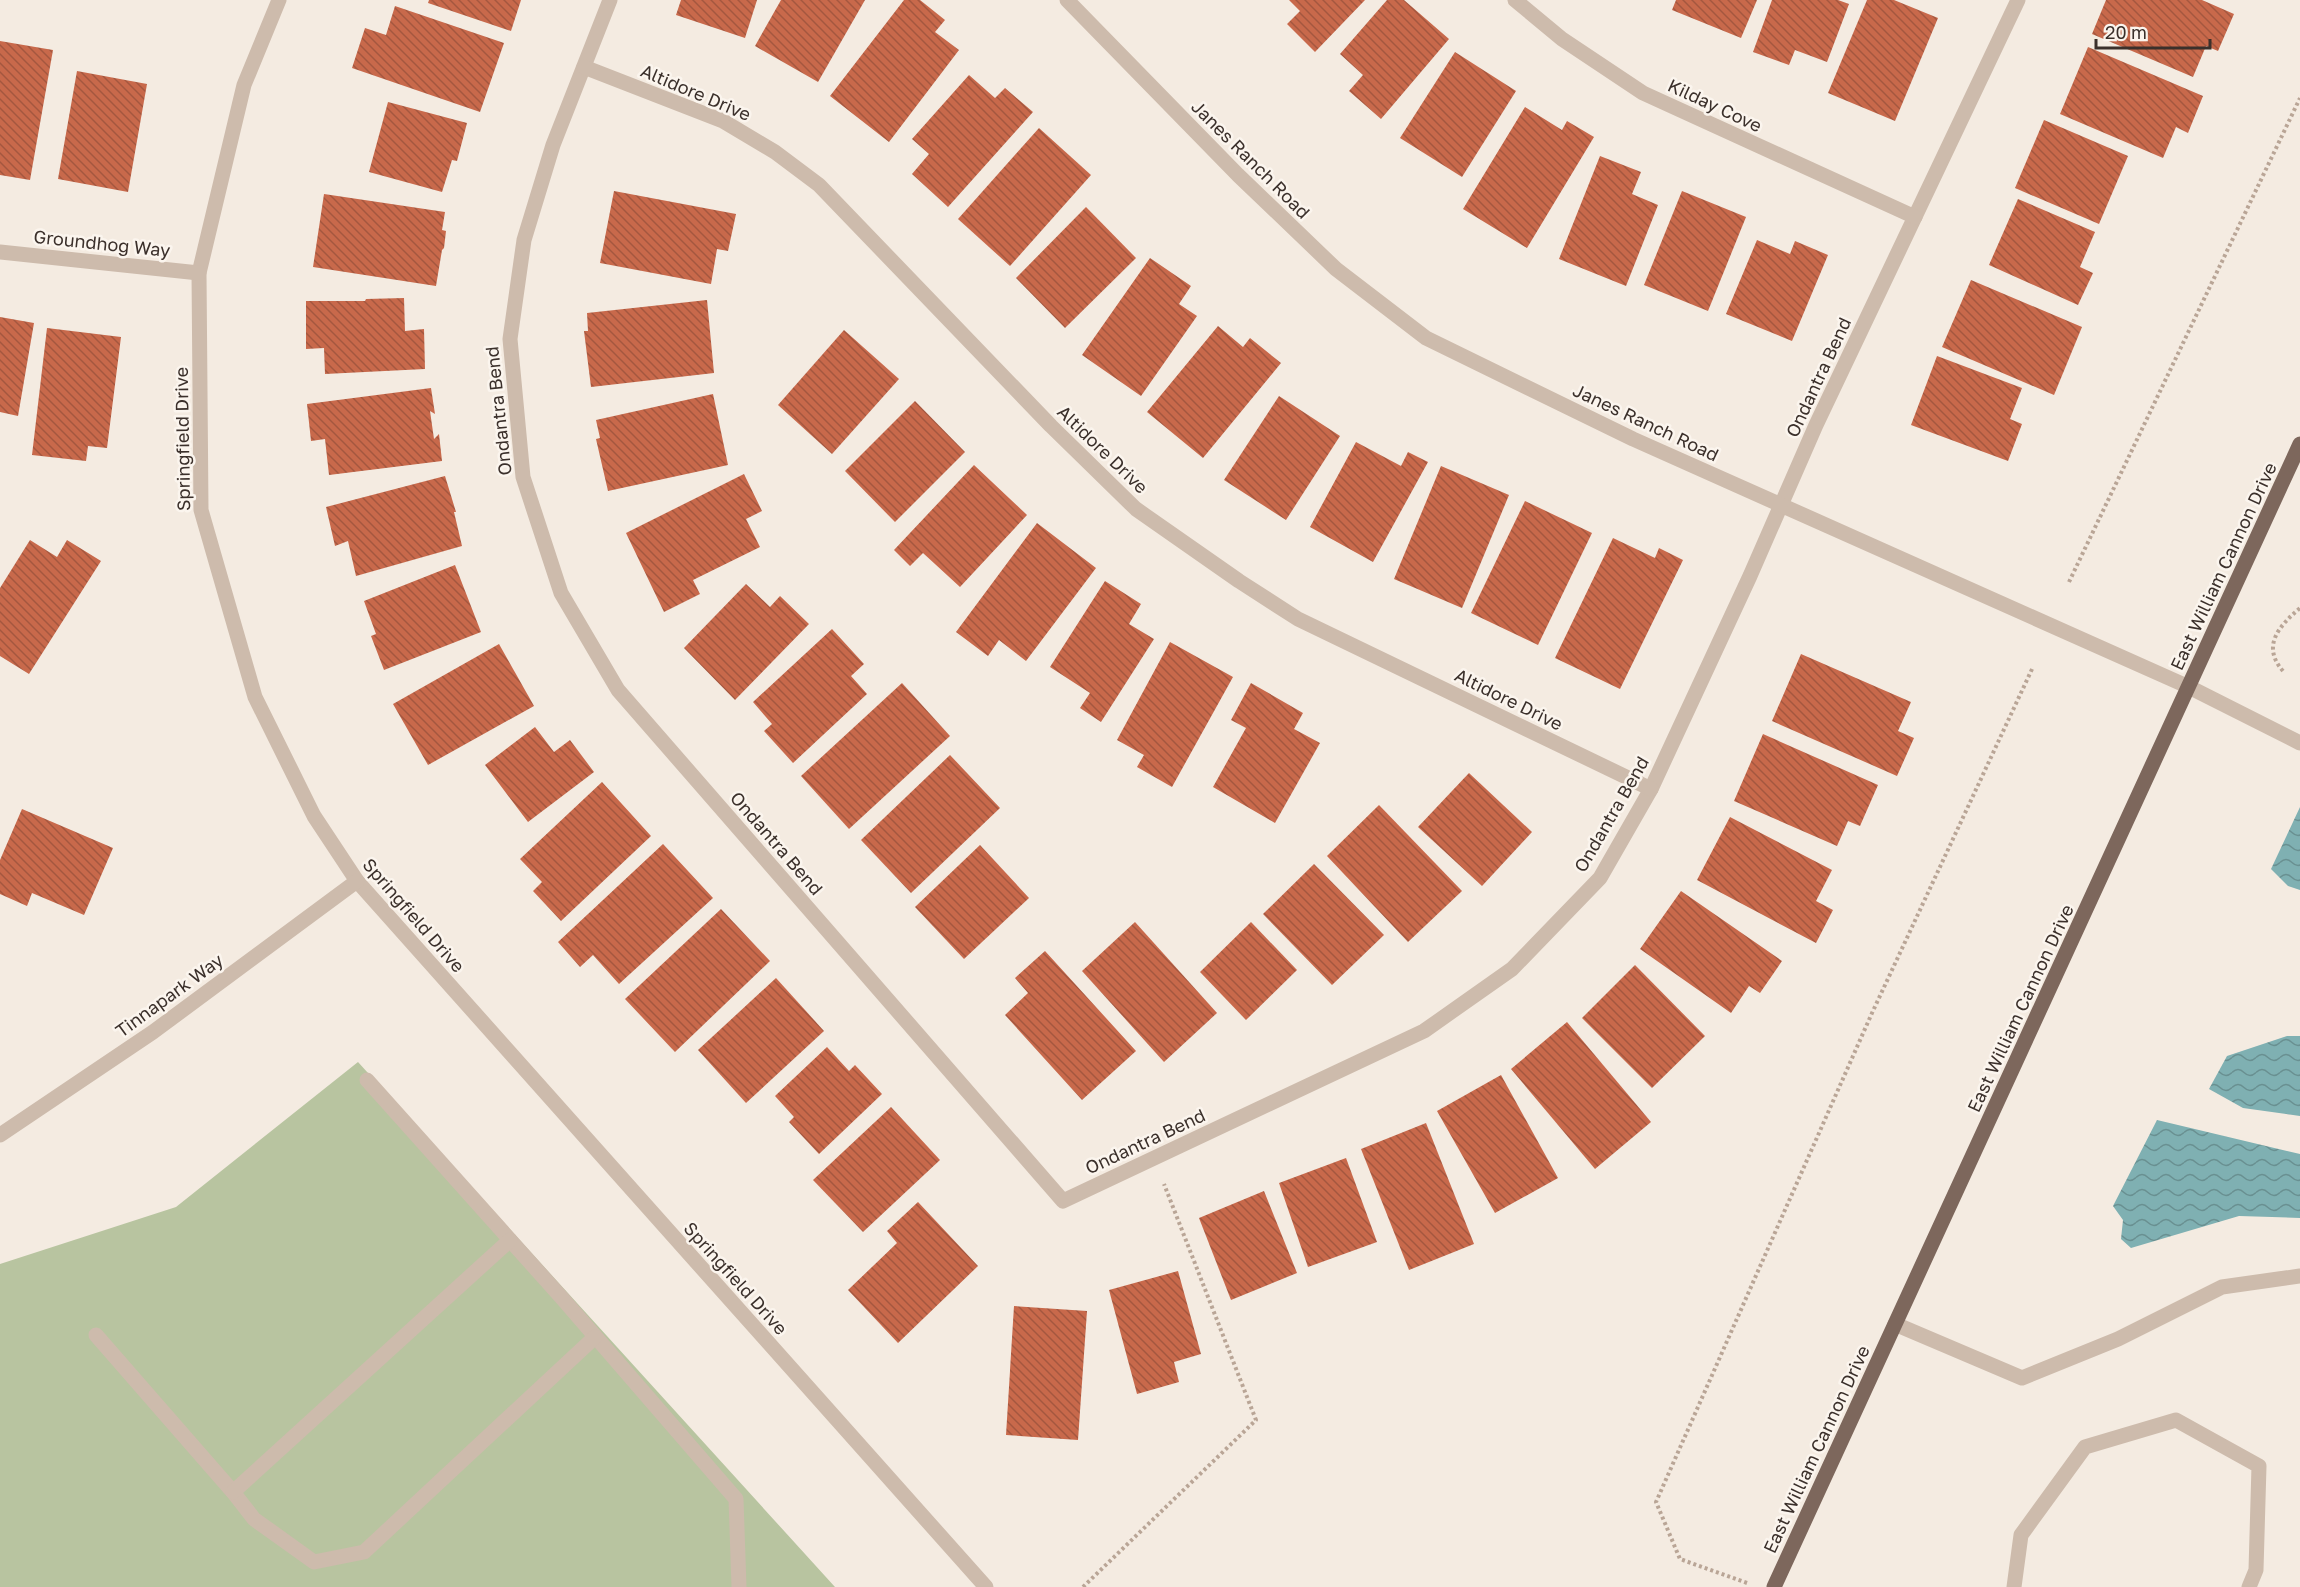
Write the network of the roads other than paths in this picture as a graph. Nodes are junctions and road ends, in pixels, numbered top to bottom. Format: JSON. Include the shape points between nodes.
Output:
{"nodes":[{"id":1,"x":279,"y":0,"type":"edge"},
{"id":2,"x":610,"y":0,"type":"edge"},
{"id":3,"x":1067,"y":0,"type":"edge"},
{"id":4,"x":1515,"y":0,"type":"edge"},
{"id":5,"x":2018,"y":0,"type":"edge"},
{"id":6,"x":584,"y":67,"type":"junction"},
{"id":7,"x":1915,"y":217,"type":"junction"},
{"id":8,"x":0,"y":252,"type":"edge"},
{"id":9,"x":199,"y":273,"type":"junction"},
{"id":10,"x":2300,"y":444,"type":"edge"},
{"id":11,"x":1781,"y":506,"type":"junction"},
{"id":12,"x":2189,"y":687,"type":"junction"},
{"id":13,"x":2300,"y":743,"type":"edge"},
{"id":14,"x":1651,"y":789,"type":"junction"},
{"id":15,"x":357,"y":881,"type":"junction"},
{"id":16,"x":367,"y":1080,"type":"dead end"},
{"id":17,"x":0,"y":1135,"type":"edge"},
{"id":18,"x":510,"y":1240,"type":"junction"},
{"id":19,"x":2300,"y":1276,"type":"edge"},
{"id":20,"x":1895,"y":1324,"type":"junction"},
{"id":21,"x":96,"y":1335,"type":"dead end"},
{"id":22,"x":596,"y":1337,"type":"junction"},
{"id":23,"x":234,"y":1492,"type":"junction"},
{"id":24,"x":738,"y":1587,"type":"edge"},
{"id":25,"x":986,"y":1587,"type":"edge"},
{"id":26,"x":1774,"y":1587,"type":"edge"},
{"id":27,"x":2014,"y":1587,"type":"edge"},
{"id":28,"x":2249,"y":1587,"type":"edge"}],
"edges":[{"from":1,"to":9,"type":"street","name":"Springfield Drive","via":[[244,85]]},
{"from":2,"to":6,"type":"street","name":"Ondantra Bend"},
{"from":3,"to":11,"type":"street","name":"Janes Ranch Road","via":[[1336,269],[1426,338]]},
{"from":4,"to":7,"type":"street","name":"Kilday Cove","via":[[1562,39],[1643,93]]},
{"from":5,"to":7,"type":"street","name":"Ondantra Bend"},
{"from":6,"to":14,"type":"street","name":"Altidore Drive","via":[[723,122],[775,152],[819,185],[1136,509],[1239,581],[1298,619]]},
{"from":6,"to":14,"type":"street","name":"Ondantra Bend","via":[[553,145],[524,240],[510,339],[522,477],[561,593],[618,690],[1064,1201],[1424,1031],[1512,969],[1600,878]]},
{"from":7,"to":11,"type":"street","name":"Ondantra Bend"},
{"from":8,"to":9,"type":"street","name":"Groundhog Way"},
{"from":9,"to":15,"type":"street","name":"Springfield Drive","via":[[201,510],[255,697],[314,816]]},
{"from":10,"to":12,"type":"main road","name":"East William Cannon Drive"},
{"from":11,"to":12,"type":"street","name":"Janes Ranch Road"},
{"from":11,"to":14,"type":"street","name":"Ondantra Bend"},
{"from":12,"to":13,"type":"street","name":"Janes Ranch Road"},
{"from":12,"to":20,"type":"main road","name":"East William Cannon Drive"},
{"from":15,"to":17,"type":"street","name":"Tinnapark Way","via":[[153,1032]]},
{"from":15,"to":25,"type":"street","name":"Springfield Drive"},
{"from":16,"to":18,"type":"street"},
{"from":18,"to":22,"type":"street"},
{"from":18,"to":23,"type":"street"},
{"from":19,"to":20,"type":"street","via":[[2222,1287],[2118,1339],[2022,1378]]},
{"from":20,"to":26,"type":"main road","name":"East William Cannon Drive"},
{"from":21,"to":23,"type":"street"},
{"from":22,"to":23,"type":"street","via":[[364,1552],[314,1562],[254,1519]]},
{"from":22,"to":24,"type":"street","via":[[736,1499]]},
{"from":27,"to":28,"type":"street","via":[[2021,1535],[2085,1447],[2176,1420],[2259,1466],[2256,1570]]}]}
